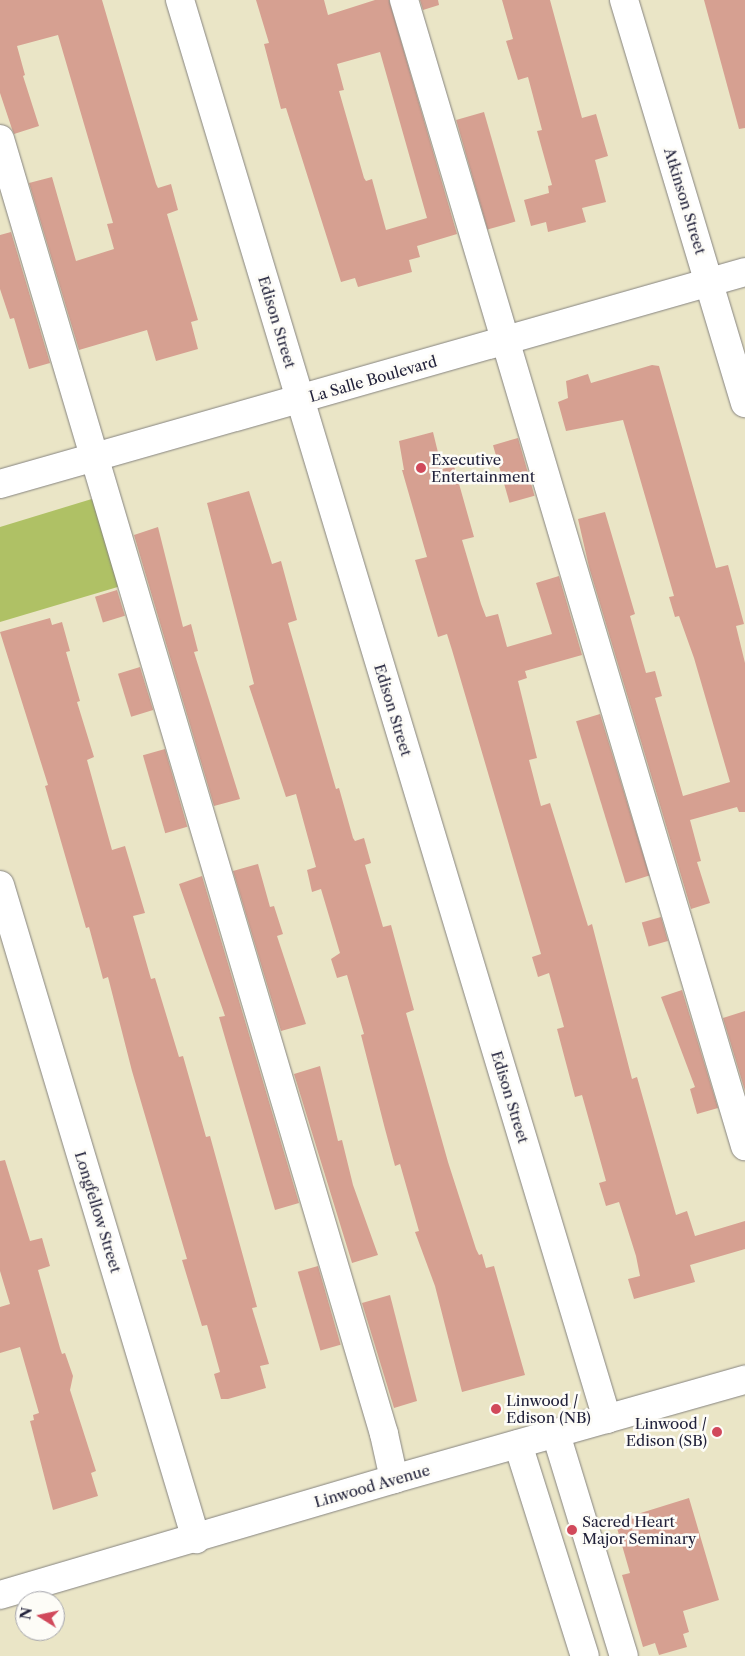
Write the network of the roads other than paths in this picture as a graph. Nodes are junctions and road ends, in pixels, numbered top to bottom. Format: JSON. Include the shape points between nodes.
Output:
{"nodes":[{"id":1,"x":180,"y":0,"type":"edge"},
{"id":2,"x":404,"y":0,"type":"edge"},
{"id":3,"x":624,"y":0,"type":"edge"},
{"id":4,"x":0,"y":139,"type":"edge"},
{"id":5,"x":745,"y":272,"type":"edge"},
{"id":6,"x":709,"y":282,"type":"junction"},
{"id":7,"x":507,"y":340,"type":"junction"},
{"id":8,"x":300,"y":399,"type":"junction"},
{"id":9,"x":745,"y":403,"type":"edge"},
{"id":10,"x":95,"y":458,"type":"junction"},
{"id":11,"x":0,"y":484,"type":"edge"},
{"id":12,"x":0,"y":885,"type":"edge"},
{"id":13,"x":745,"y":1146,"type":"edge"},
{"id":14,"x":745,"y":1380,"type":"edge"},
{"id":15,"x":607,"y":1419,"type":"junction"},
{"id":16,"x":556,"y":1434,"type":"junction"},
{"id":17,"x":518,"y":1444,"type":"junction"},
{"id":18,"x":394,"y":1479,"type":"junction"},
{"id":19,"x":196,"y":1539,"type":"junction"},
{"id":20,"x":605,"y":1593,"type":"junction"},
{"id":21,"x":0,"y":1595,"type":"edge"},
{"id":22,"x":569,"y":1604,"type":"junction"},
{"id":23,"x":585,"y":1656,"type":"edge"},
{"id":24,"x":624,"y":1656,"type":"edge"}],
"edges":[{"from":1,"to":8,"type":"street","name":"Edison Street"},
{"from":2,"to":7,"type":"street"},
{"from":3,"to":6,"type":"street","name":"Atkinson Street"},
{"from":4,"to":10,"type":"street"},
{"from":5,"to":6,"type":"street","name":"La Salle Boulevard"},
{"from":6,"to":7,"type":"street","name":"La Salle Boulevard"},
{"from":6,"to":9,"type":"street","name":"Atkinson Street"},
{"from":7,"to":8,"type":"street","name":"La Salle Boulevard"},
{"from":7,"to":13,"type":"street"},
{"from":8,"to":10,"type":"street","name":"La Salle Boulevard"},
{"from":8,"to":15,"type":"street","name":"Edison Street"},
{"from":10,"to":11,"type":"street","name":"La Salle Boulevard"},
{"from":10,"to":18,"type":"street","via":[[382,1425]]},
{"from":12,"to":19,"type":"street","name":"Longfellow Street"},
{"from":14,"to":15,"type":"street","name":"Linwood Avenue"},
{"from":15,"to":16,"type":"street","name":"Linwood Avenue"},
{"from":16,"to":17,"type":"street","name":"Linwood Avenue"},
{"from":16,"to":20,"type":"street"},
{"from":17,"to":18,"type":"street","name":"Linwood Avenue"},
{"from":17,"to":22,"type":"street"},
{"from":18,"to":19,"type":"street","name":"Linwood Avenue"},
{"from":19,"to":21,"type":"street","name":"Linwood Avenue"},
{"from":20,"to":22,"type":"street"},
{"from":20,"to":24,"type":"street"},
{"from":22,"to":23,"type":"street"}]}
